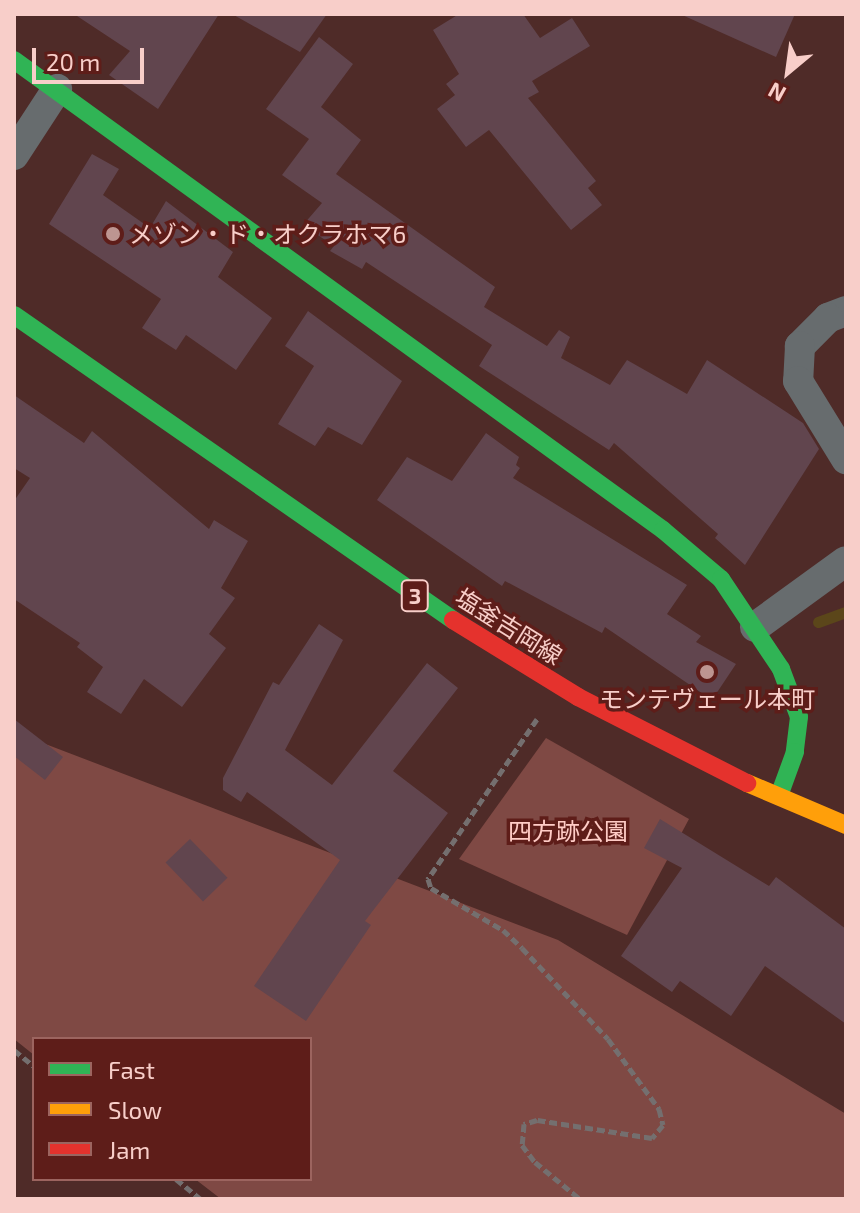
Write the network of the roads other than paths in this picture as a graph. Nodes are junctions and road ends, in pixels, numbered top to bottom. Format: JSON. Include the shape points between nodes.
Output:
{"nodes":[{"id":1,"x":14,"y":60,"type":"edge"},
{"id":2,"x":57,"y":89,"type":"junction"},
{"id":3,"x":14,"y":155,"type":"edge"},
{"id":4,"x":846,"y":311,"type":"edge"},
{"id":5,"x":14,"y":315,"type":"edge"},
{"id":6,"x":846,"y":459,"type":"edge"},
{"id":7,"x":846,"y":561,"type":"edge"},
{"id":8,"x":755,"y":627,"type":"junction"},
{"id":9,"x":779,"y":796,"type":"junction"},
{"id":10,"x":846,"y":825,"type":"edge"}],
"edges":[{"from":1,"to":2,"type":"street"},
{"from":2,"to":3,"type":"street"},
{"from":2,"to":8,"type":"street","via":[[663,530],[721,579]]},
{"from":4,"to":6,"type":"street","via":[[828,318],[800,346],[798,381]]},
{"from":5,"to":9,"type":"street","name":"塩釜吉岡線","number":"3","via":[[434,608],[578,697],[703,764]]},
{"from":7,"to":8,"type":"street"},
{"from":8,"to":9,"type":"street","via":[[781,669],[799,717],[795,752]]},
{"from":9,"to":10,"type":"street","name":"塩釜吉岡線","number":"3"}]}
